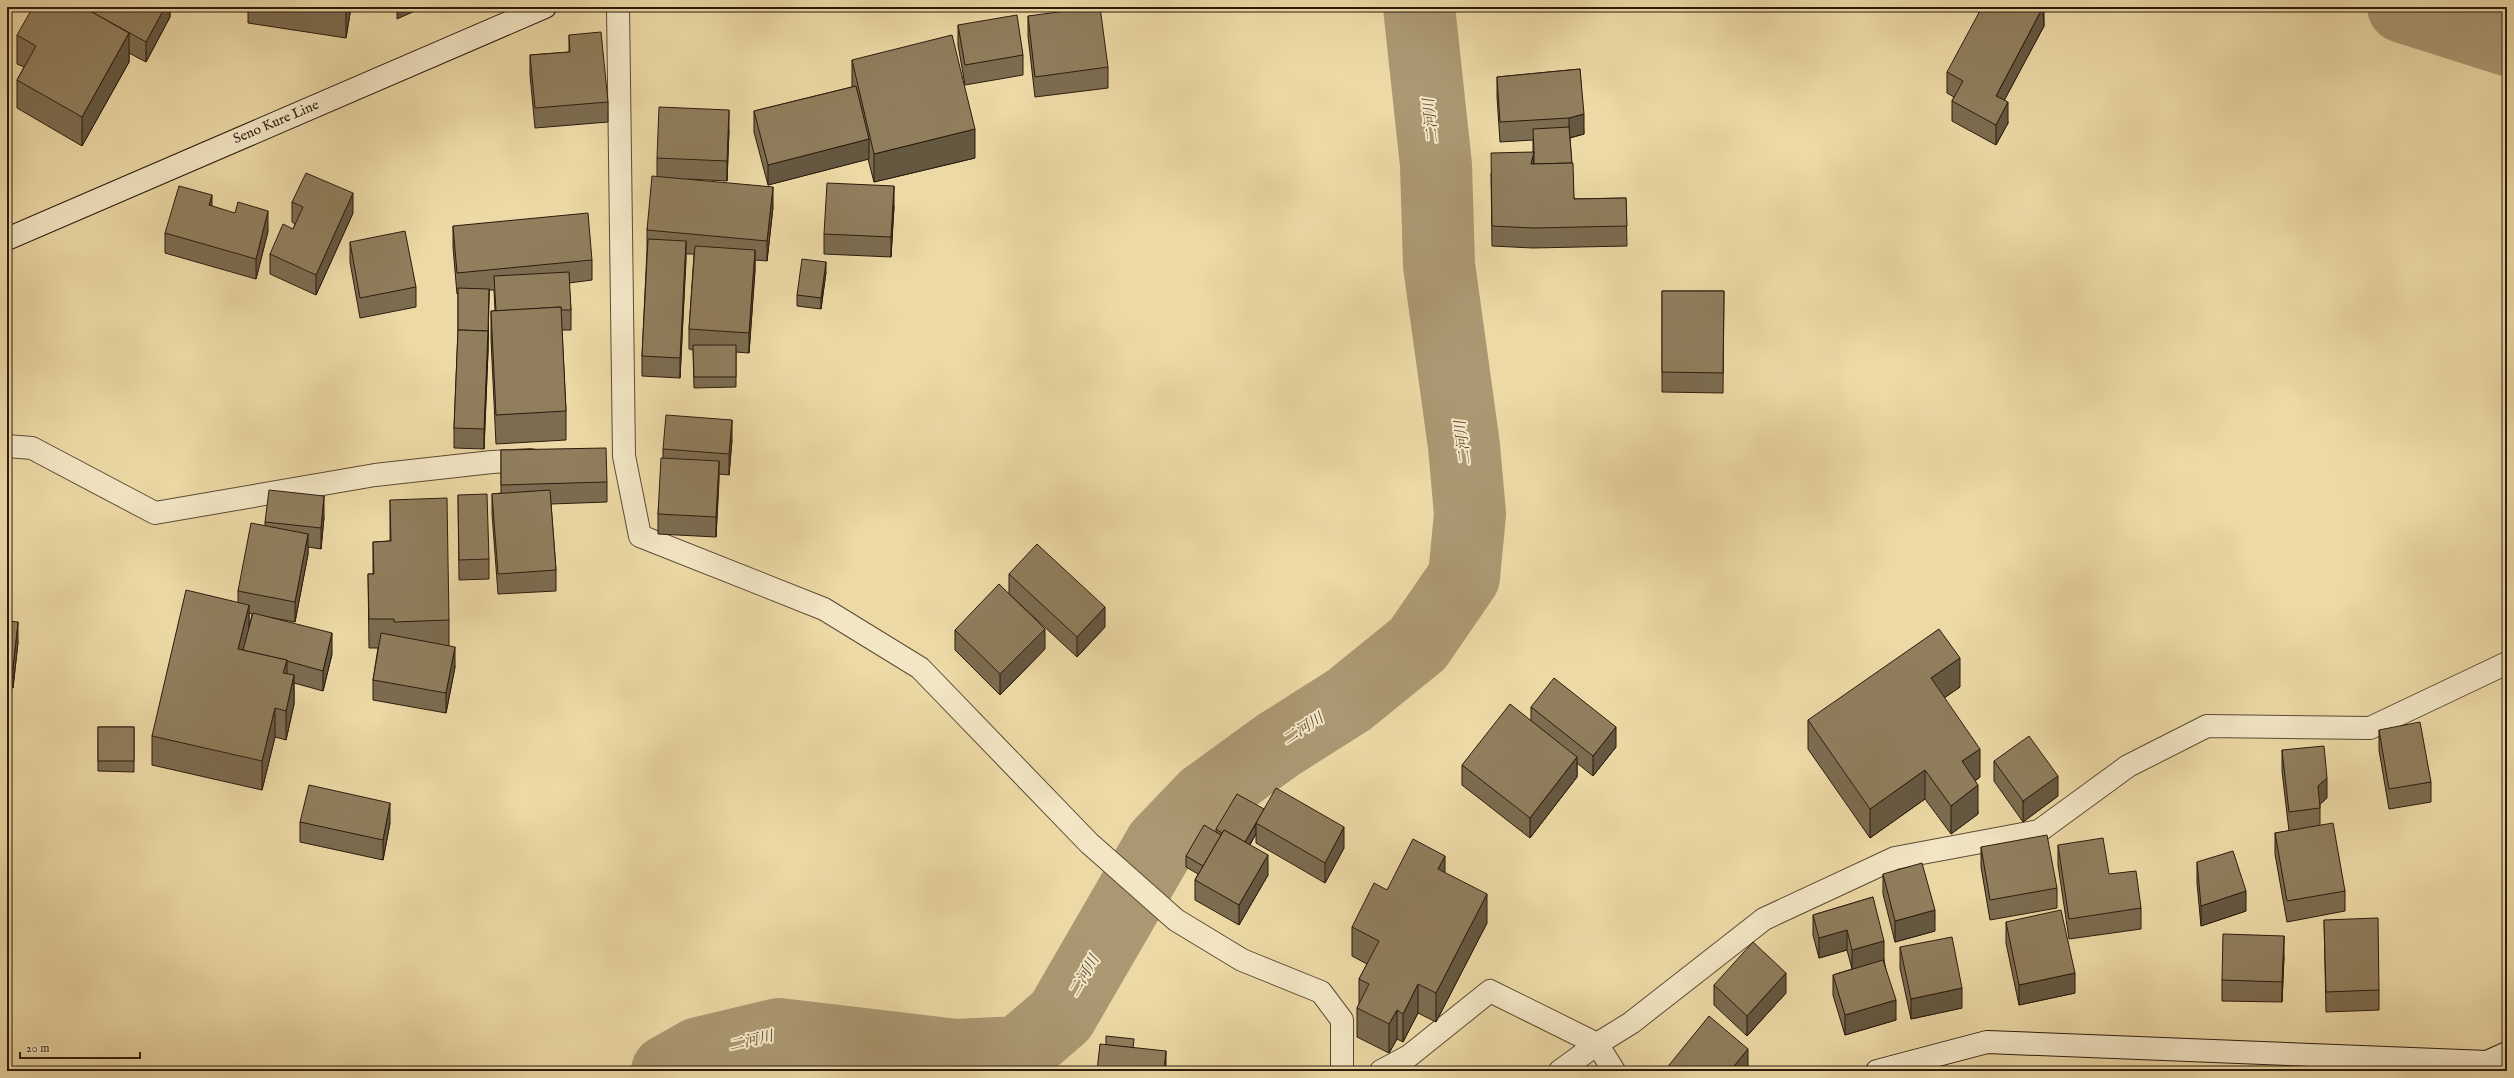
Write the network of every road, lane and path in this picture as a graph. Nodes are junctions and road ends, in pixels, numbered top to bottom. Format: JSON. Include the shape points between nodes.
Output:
{"nodes":[{"id":1,"x":545,"y":7,"type":"edge"},
{"id":2,"x":618,"y":7,"type":"edge"},
{"id":3,"x":7,"y":239,"type":"edge"},
{"id":4,"x":7,"y":446,"type":"edge"},
{"id":5,"x":624,"y":456,"type":"junction"},
{"id":6,"x":600,"y":457,"type":"edge"},
{"id":7,"x":554,"y":459,"type":"edge"},
{"id":8,"x":2507,"y":663,"type":"edge"},
{"id":9,"x":1597,"y":1044,"type":"junction"},
{"id":10,"x":2507,"y":1053,"type":"edge"},
{"id":11,"x":2493,"y":1067,"type":"edge"},
{"id":12,"x":1342,"y":1071,"type":"edge"},
{"id":13,"x":1381,"y":1071,"type":"edge"},
{"id":14,"x":1560,"y":1071,"type":"edge"},
{"id":15,"x":1614,"y":1071,"type":"edge"},
{"id":16,"x":1877,"y":1071,"type":"edge"}],
"edges":[{"from":1,"to":3,"type":"street","name":"Seno Kure Line"},
{"from":2,"to":5,"type":"street"},
{"from":4,"to":7,"type":"street","via":[[32,448],[155,513],[375,475],[492,462]]},
{"from":5,"to":6,"type":"street"},
{"from":5,"to":12,"type":"street","via":[[640,536],[824,609],[920,668],[1089,843],[1176,920],[1242,960],[1321,992],[1342,1020]]},
{"from":8,"to":9,"type":"street","via":[[2370,728],[2207,726],[2128,766],[2039,831],[1895,858],[1764,919],[1631,1023]]},
{"from":9,"to":13,"type":"street","via":[[1490,991],[1409,1056]]},
{"from":9,"to":14,"type":"street"},
{"from":9,"to":15,"type":"street"},
{"from":10,"to":11,"type":"street"},
{"from":11,"to":16,"type":"street","via":[[1987,1042]]}]}
